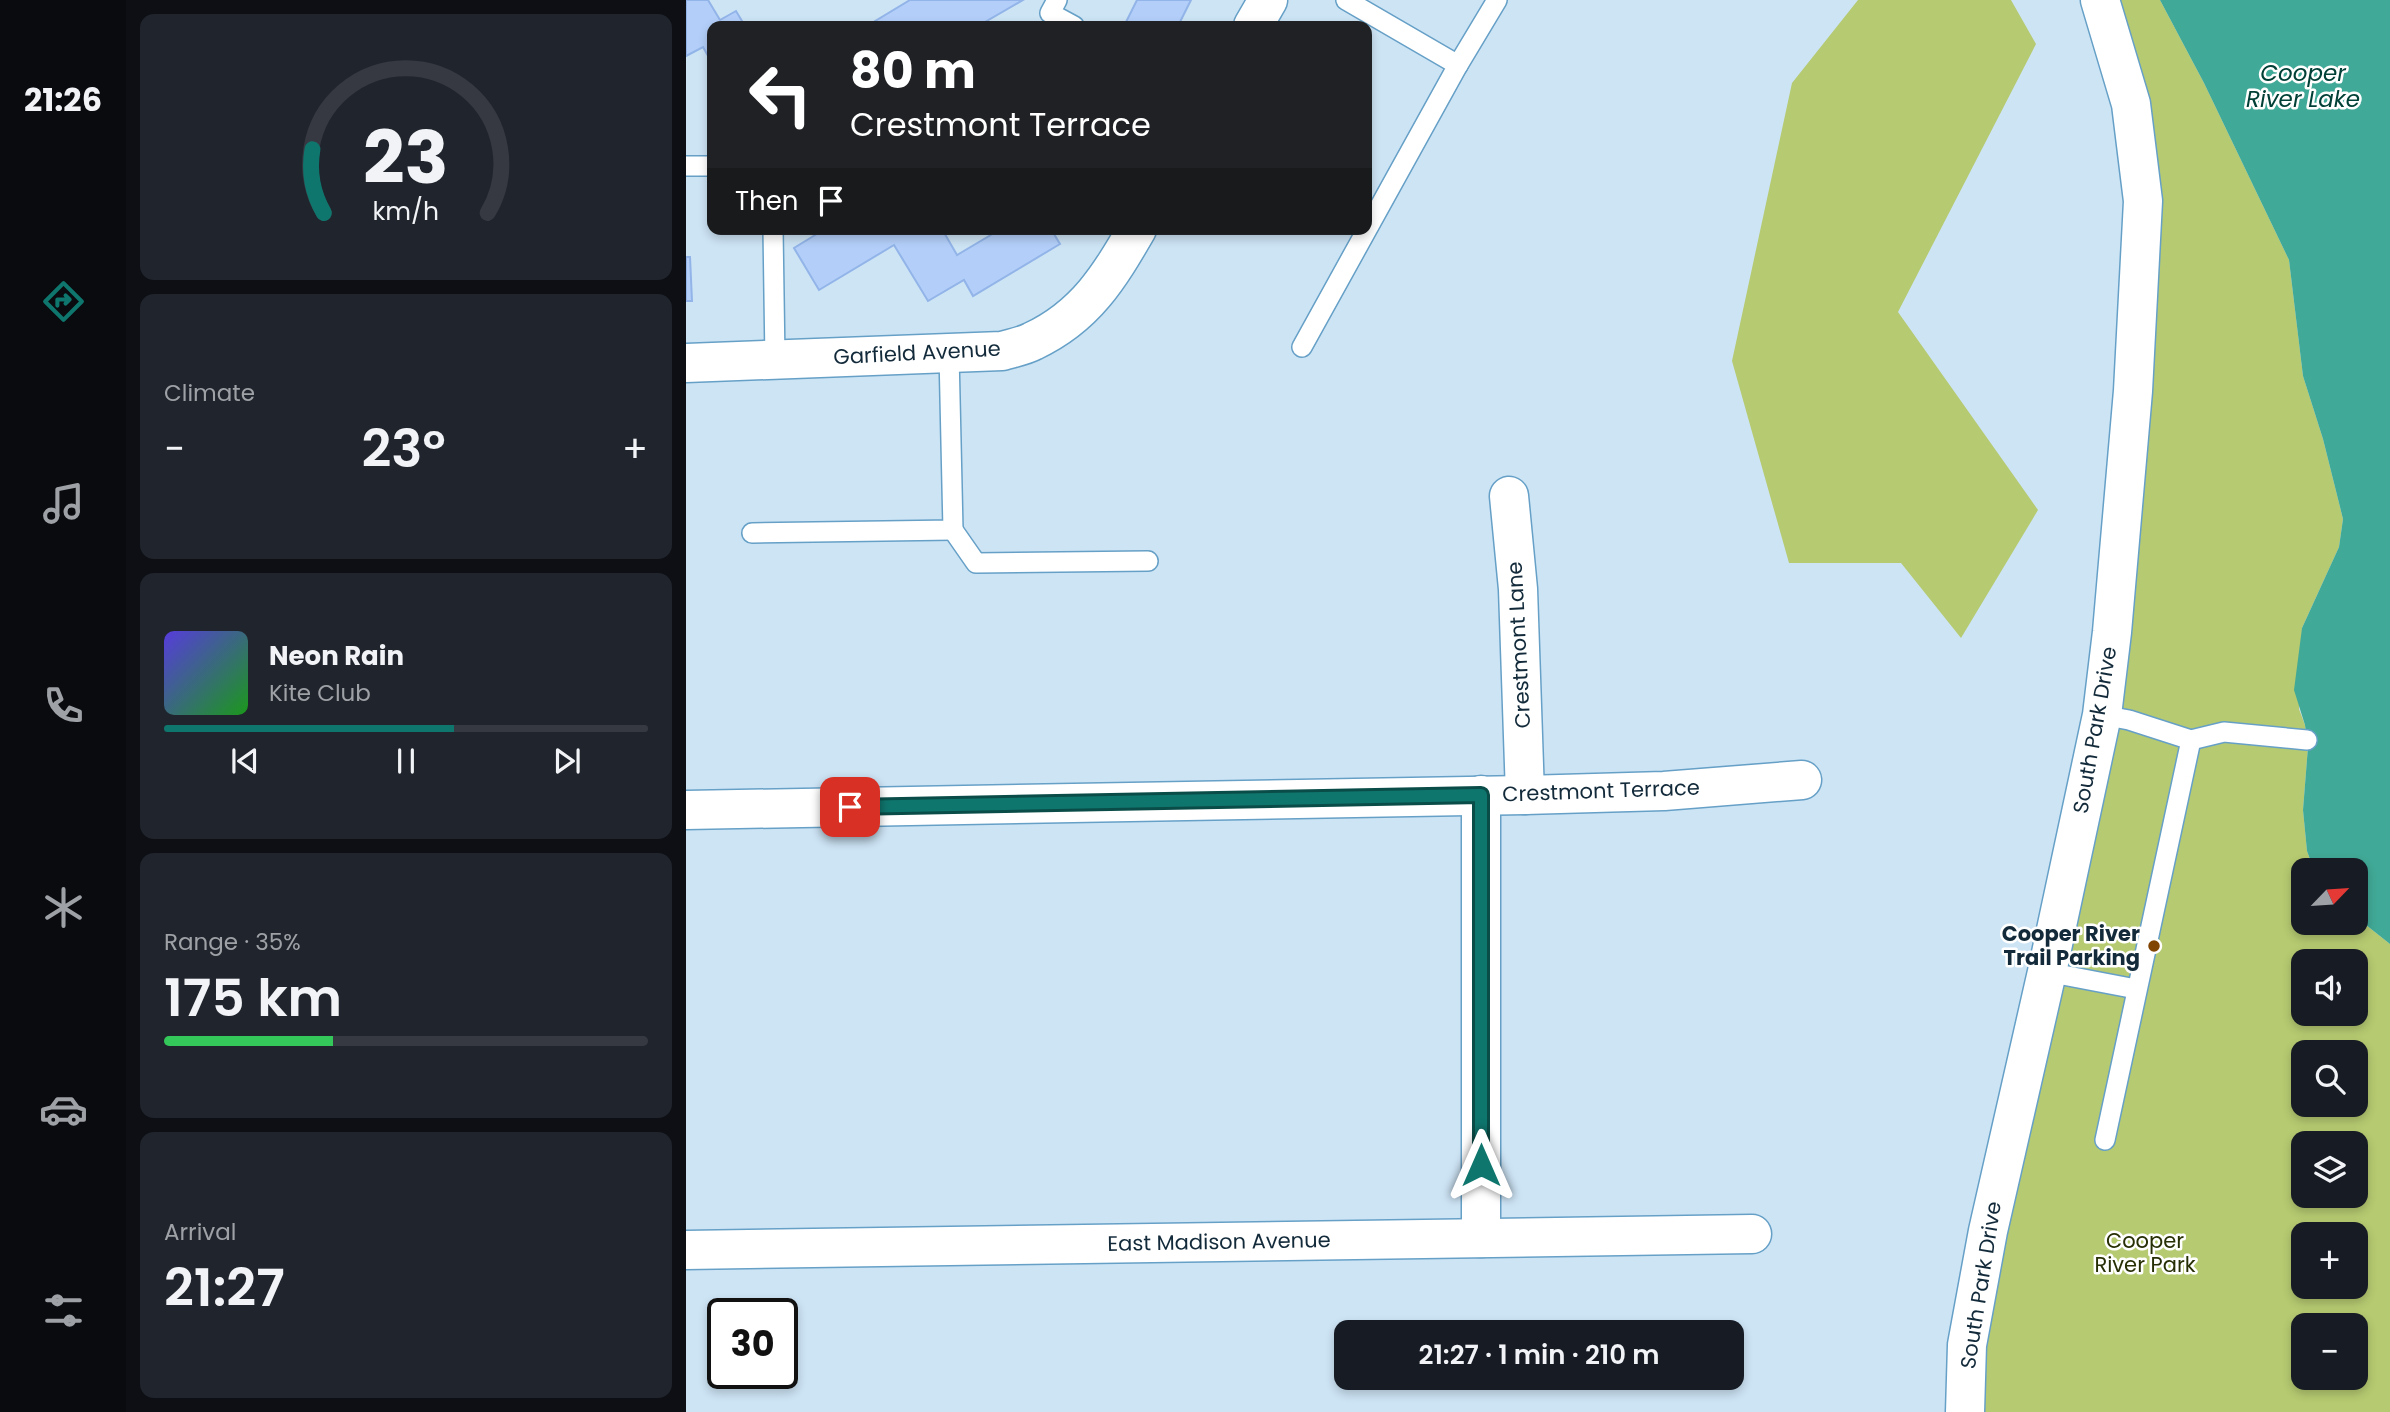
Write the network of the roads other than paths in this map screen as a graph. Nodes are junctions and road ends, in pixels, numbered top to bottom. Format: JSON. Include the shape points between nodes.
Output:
{"nodes":[{"id":1,"x":1268,"y":0,"type":"edge"},
{"id":2,"x":1346,"y":0,"type":"edge"},
{"id":3,"x":1497,"y":0,"type":"edge"},
{"id":4,"x":2100,"y":0,"type":"edge"},
{"id":5,"x":1256,"y":21,"type":"edge"},
{"id":6,"x":1458,"y":65,"type":"junction"},
{"id":7,"x":686,"y":166,"type":"edge"},
{"id":8,"x":707,"y":166,"type":"edge"},
{"id":9,"x":1372,"y":220,"type":"edge"},
{"id":10,"x":773,"y":235,"type":"edge"},
{"id":11,"x":1133,"y":235,"type":"edge"},
{"id":12,"x":1364,"y":235,"type":"edge"},
{"id":13,"x":1302,"y":347,"type":"dead end"},
{"id":14,"x":949,"y":354,"type":"junction"},
{"id":15,"x":775,"y":360,"type":"junction"},
{"id":16,"x":686,"y":363,"type":"edge"},
{"id":17,"x":1509,"y":496,"type":"dead end"},
{"id":18,"x":953,"y":530,"type":"junction"},
{"id":19,"x":751,"y":533,"type":"dead end"},
{"id":20,"x":1148,"y":561,"type":"dead end"},
{"id":21,"x":2102,"y":715,"type":"junction"},
{"id":22,"x":2191,"y":740,"type":"junction"},
{"id":23,"x":2307,"y":740,"type":"dead end"},
{"id":24,"x":1802,"y":780,"type":"dead end"},
{"id":25,"x":1481,"y":795,"type":"junction"},
{"id":26,"x":1525,"y":795,"type":"junction"},
{"id":27,"x":686,"y":810,"type":"edge"},
{"id":28,"x":2048,"y":972,"type":"junction"},
{"id":29,"x":2136,"y":989,"type":"junction"},
{"id":30,"x":2105,"y":1140,"type":"dead end"},
{"id":31,"x":1752,"y":1234,"type":"dead end"},
{"id":32,"x":1481,"y":1238,"type":"junction"},
{"id":33,"x":686,"y":1250,"type":"edge"},
{"id":34,"x":1965,"y":1412,"type":"edge"}],
"edges":[{"from":1,"to":5,"type":"street"},
{"from":2,"to":6,"type":"lane"},
{"from":3,"to":6,"type":"lane"},
{"from":4,"to":21,"type":"street","name":"South Park Drive","via":[[2131,104],[2143,201],[2133,391]]},
{"from":6,"to":9,"type":"lane"},
{"from":7,"to":8,"type":"lane"},
{"from":10,"to":15,"type":"lane"},
{"from":11,"to":14,"type":"street","name":"Garfield Avenue","via":[[1107,280],[1086,304],[1033,342],[1002,351]]},
{"from":12,"to":13,"type":"lane"},
{"from":14,"to":15,"type":"street","name":"Garfield Avenue"},
{"from":14,"to":18,"type":"lane"},
{"from":15,"to":16,"type":"street","name":"Garfield Avenue"},
{"from":17,"to":26,"type":"street","name":"Crestmont Lane","via":[[1518,589]]},
{"from":18,"to":19,"type":"lane"},
{"from":18,"to":20,"type":"lane","via":[[976,563]]},
{"from":21,"to":22,"type":"lane"},
{"from":21,"to":28,"type":"street","name":"South Park Drive"},
{"from":22,"to":23,"type":"lane","via":[[2224,732]]},
{"from":22,"to":29,"type":"lane"},
{"from":24,"to":26,"type":"street","name":"Crestmont Terrace","via":[[1664,791]]},
{"from":25,"to":26,"type":"street","name":"Crestmont Terrace"},
{"from":25,"to":27,"type":"street","name":"Crestmont Terrace"},
{"from":25,"to":32,"type":"street"},
{"from":28,"to":29,"type":"lane"},
{"from":28,"to":34,"type":"street","name":"South Park Drive","via":[[1986,1243],[1967,1345]]},
{"from":29,"to":30,"type":"lane"},
{"from":31,"to":32,"type":"street","name":"East Madison Avenue"},
{"from":32,"to":33,"type":"street","name":"East Madison Avenue"}]}
